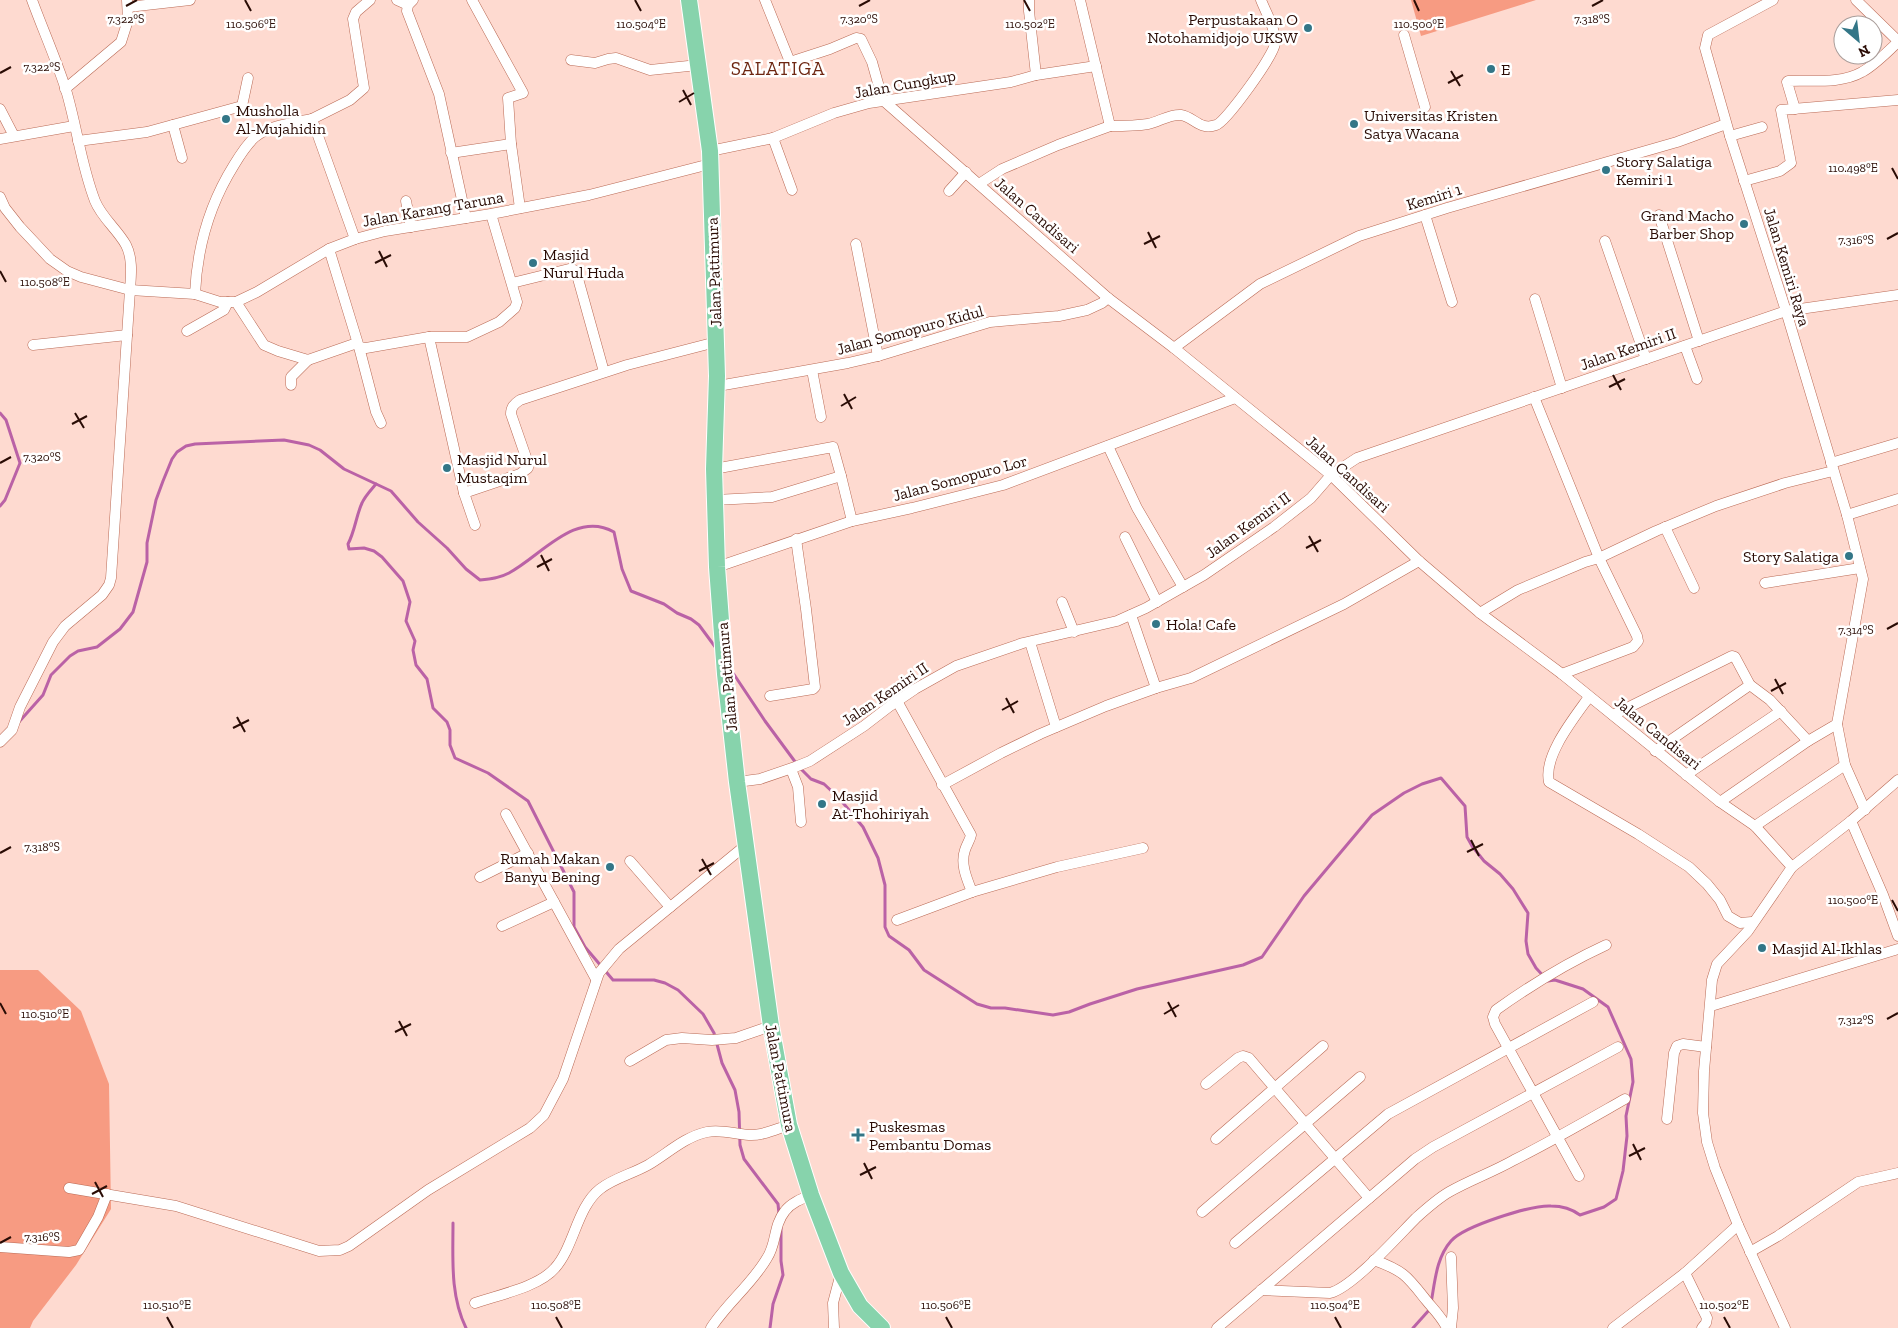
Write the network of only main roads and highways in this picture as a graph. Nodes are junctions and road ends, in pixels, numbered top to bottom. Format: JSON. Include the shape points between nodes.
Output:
{"nodes":[{"id":1,"x":689,"y":0,"type":"edge"},
{"id":2,"x":882,"y":1328,"type":"edge"}],
"edges":[{"from":1,"to":2,"type":"main road","name":"Jalan Pattimura","via":[[710,158],[718,386],[714,500],[725,674],[771,1026],[789,1125],[811,1195],[841,1273],[860,1306]]}]}
